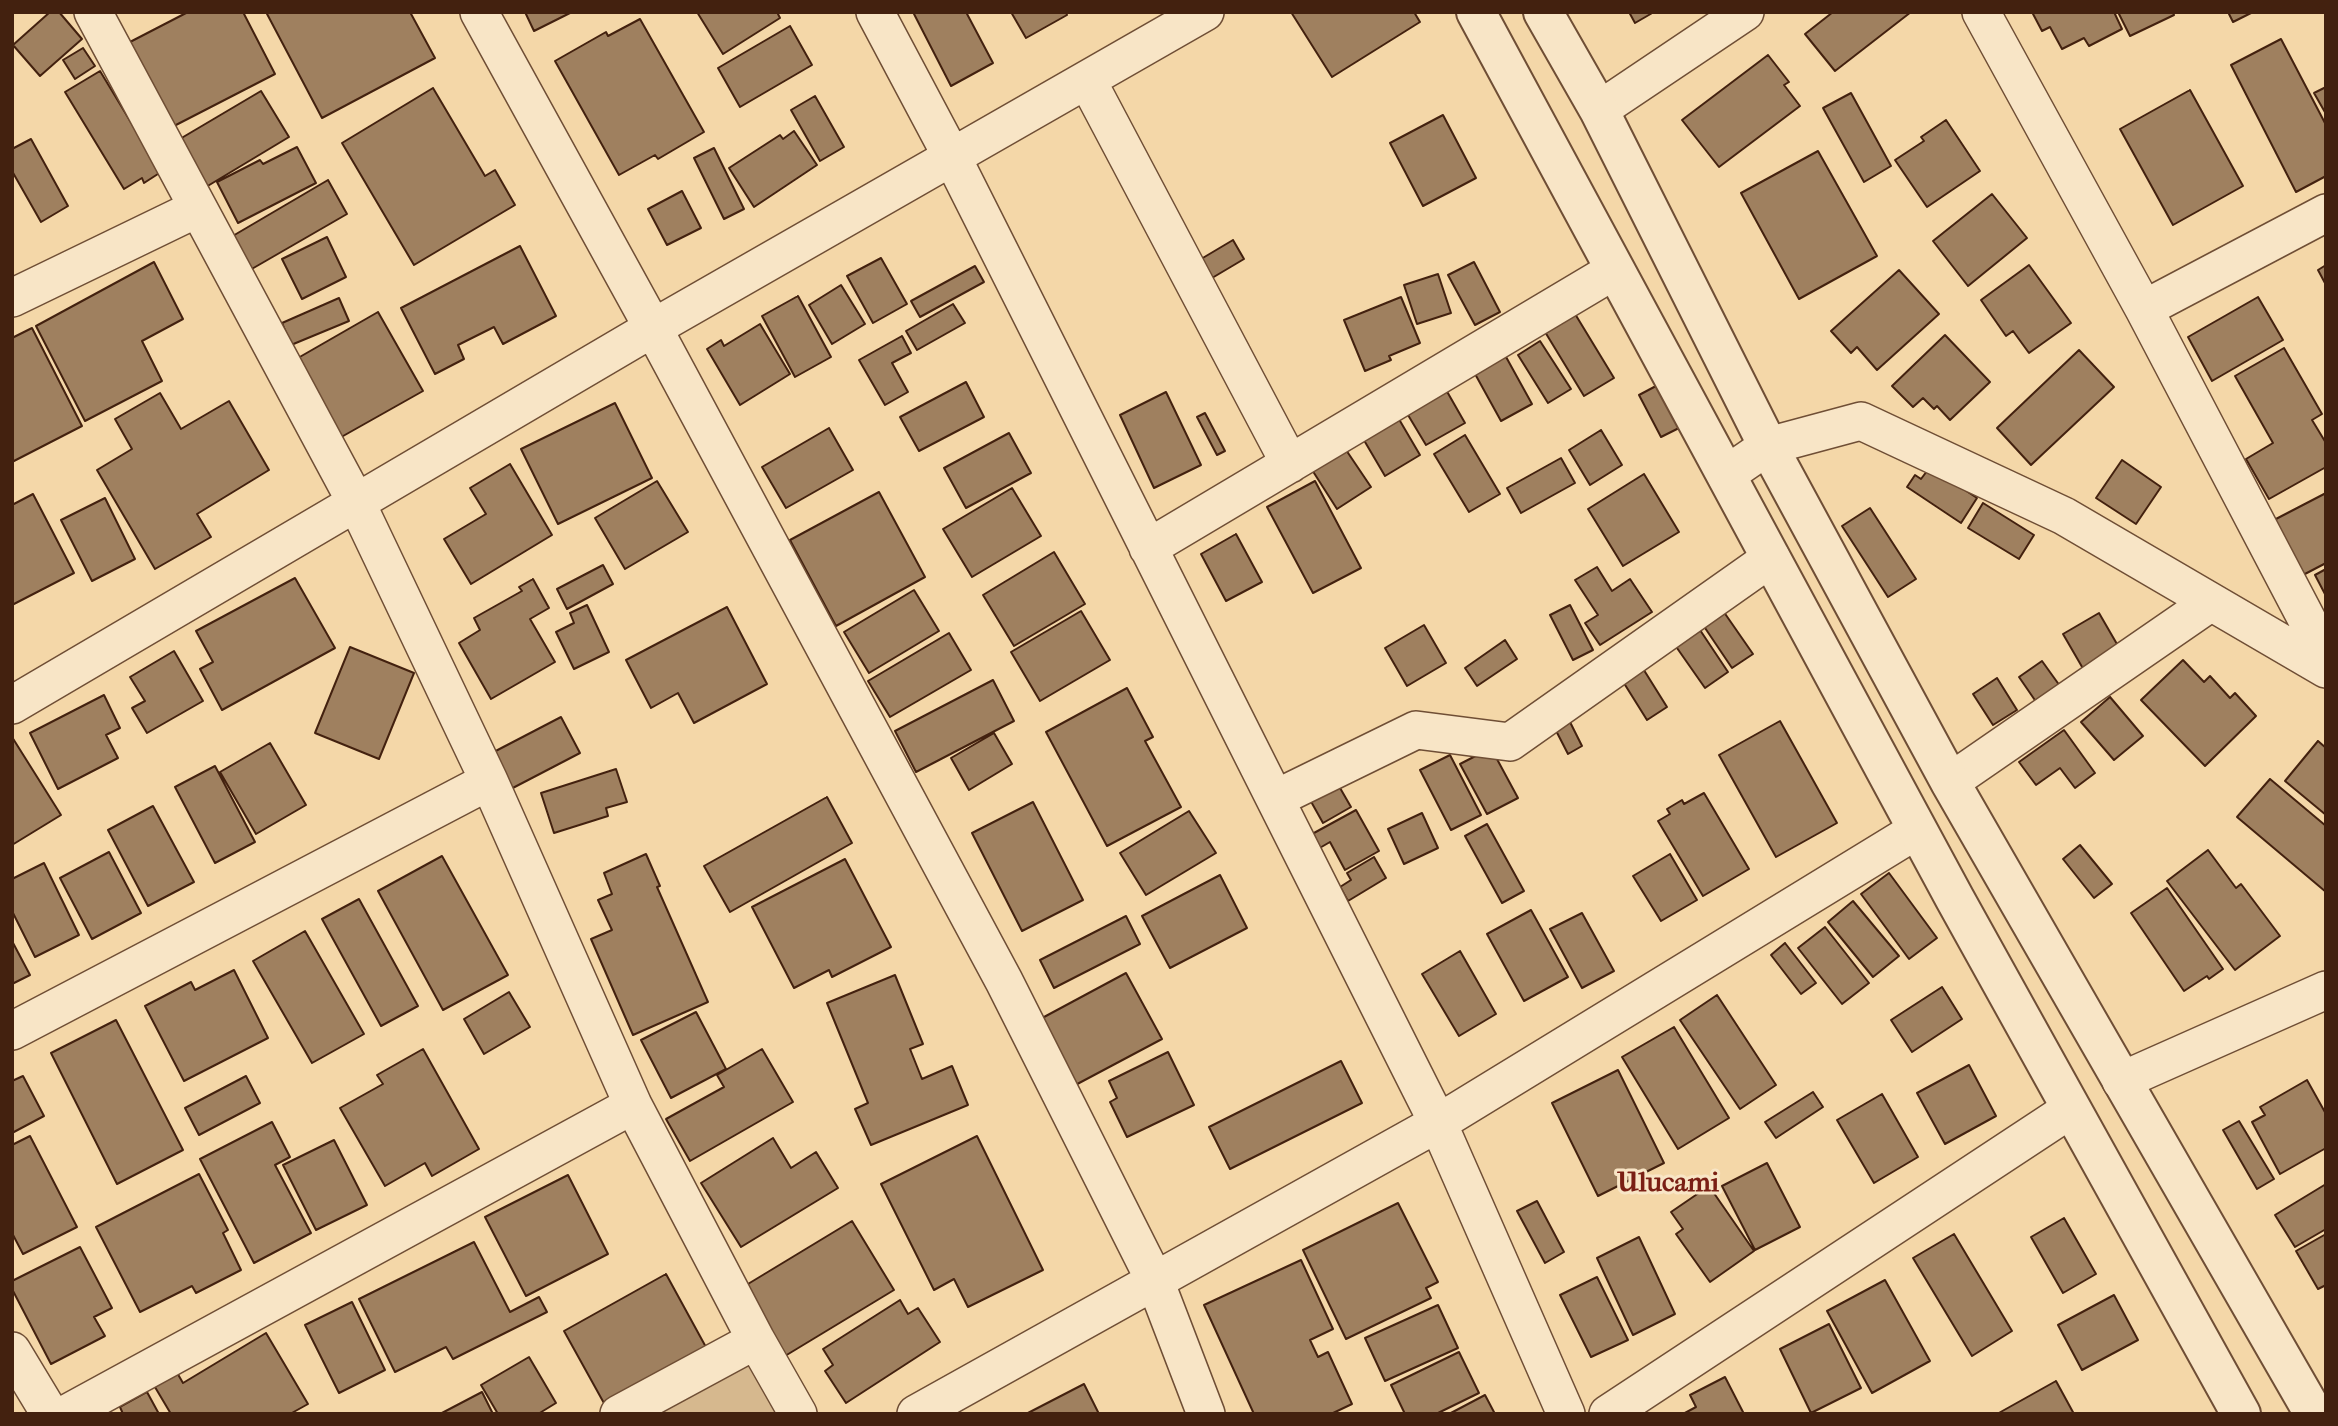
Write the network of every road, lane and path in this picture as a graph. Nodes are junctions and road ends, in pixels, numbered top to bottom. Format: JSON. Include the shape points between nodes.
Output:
{"nodes":[{"id":1,"x":479,"y":12,"type":"edge"},
{"id":2,"x":875,"y":12,"type":"edge"},
{"id":3,"x":1205,"y":12,"type":"edge"},
{"id":4,"x":1476,"y":12,"type":"edge"},
{"id":5,"x":1543,"y":12,"type":"edge"},
{"id":6,"x":1745,"y":12,"type":"edge"},
{"id":7,"x":1981,"y":12,"type":"edge"},
{"id":8,"x":97,"y":13,"type":"edge"},
{"id":9,"x":1087,"y":80,"type":"junction"},
{"id":10,"x":1599,"y":110,"type":"junction"},
{"id":11,"x":952,"y":157,"type":"junction"},
{"id":12,"x":198,"y":208,"type":"junction"},
{"id":13,"x":2326,"y":213,"type":"edge"},
{"id":14,"x":1615,"y":270,"type":"junction"},
{"id":15,"x":12,"y":298,"type":"edge"},
{"id":16,"x":2144,"y":309,"type":"junction"},
{"id":17,"x":653,"y":328,"type":"junction"},
{"id":18,"x":1768,"y":446,"type":"junction"},
{"id":19,"x":1290,"y":464,"type":"junction"},
{"id":20,"x":1726,"y":475,"type":"junction"},
{"id":21,"x":357,"y":504,"type":"junction"},
{"id":22,"x":1148,"y":548,"type":"junction"},
{"id":23,"x":1771,"y":558,"type":"junction"},
{"id":24,"x":2211,"y":602,"type":"junction"},
{"id":25,"x":2326,"y":656,"type":"edge"},
{"id":26,"x":2326,"y":669,"type":"edge"},
{"id":27,"x":12,"y":705,"type":"edge"},
{"id":28,"x":489,"y":781,"type":"junction"},
{"id":29,"x":1950,"y":782,"type":"junction"},
{"id":30,"x":1275,"y":799,"type":"junction"},
{"id":31,"x":1917,"y":830,"type":"junction"},
{"id":32,"x":2326,"y":990,"type":"edge"},
{"id":33,"x":12,"y":1031,"type":"edge"},
{"id":34,"x":2121,"y":1081,"type":"junction"},
{"id":35,"x":632,"y":1105,"type":"junction"},
{"id":36,"x":2071,"y":1109,"type":"junction"},
{"id":37,"x":1438,"y":1124,"type":"junction"},
{"id":38,"x":1154,"y":1281,"type":"junction"},
{"id":39,"x":756,"y":1340,"type":"junction"},
{"id":40,"x":12,"y":1351,"type":"edge"},
{"id":41,"x":50,"y":1414,"type":"edge"},
{"id":42,"x":66,"y":1414,"type":"edge"},
{"id":43,"x":618,"y":1414,"type":"edge"},
{"id":44,"x":798,"y":1414,"type":"edge"},
{"id":45,"x":916,"y":1414,"type":"edge"},
{"id":46,"x":1206,"y":1414,"type":"edge"},
{"id":47,"x":1566,"y":1414,"type":"edge"},
{"id":48,"x":1608,"y":1414,"type":"edge"},
{"id":49,"x":2241,"y":1414,"type":"edge"},
{"id":50,"x":2315,"y":1414,"type":"edge"}],
"edges":[{"from":1,"to":17,"type":"street"},
{"from":2,"to":11,"type":"street"},
{"from":3,"to":9,"type":"street"},
{"from":4,"to":14,"type":"street"},
{"from":5,"to":10,"type":"street"},
{"from":6,"to":10,"type":"street"},
{"from":7,"to":16,"type":"street"},
{"from":8,"to":12,"type":"street"},
{"from":9,"to":11,"type":"street"},
{"from":9,"to":19,"type":"street"},
{"from":10,"to":18,"type":"street"},
{"from":11,"to":17,"type":"street"},
{"from":11,"to":22,"type":"street"},
{"from":12,"to":15,"type":"street"},
{"from":12,"to":21,"type":"street"},
{"from":13,"to":16,"type":"street"},
{"from":14,"to":19,"type":"street"},
{"from":14,"to":20,"type":"street"},
{"from":16,"to":25,"type":"street"},
{"from":17,"to":21,"type":"street"},
{"from":17,"to":38,"type":"street","via":[[1004,981]]},
{"from":18,"to":20,"type":"street"},
{"from":18,"to":24,"type":"street","via":[[1861,421],[2064,516]]},
{"from":18,"to":29,"type":"street"},
{"from":19,"to":22,"type":"street"},
{"from":20,"to":23,"type":"street"},
{"from":21,"to":27,"type":"street"},
{"from":21,"to":28,"type":"street"},
{"from":22,"to":30,"type":"street"},
{"from":23,"to":30,"type":"street","via":[[1510,742],[1416,730]]},
{"from":23,"to":31,"type":"street"},
{"from":24,"to":26,"type":"street"},
{"from":24,"to":29,"type":"street"},
{"from":28,"to":33,"type":"street"},
{"from":28,"to":35,"type":"street"},
{"from":29,"to":34,"type":"street"},
{"from":30,"to":37,"type":"street"},
{"from":31,"to":36,"type":"street"},
{"from":31,"to":37,"type":"street"},
{"from":32,"to":34,"type":"street"},
{"from":34,"to":50,"type":"street"},
{"from":35,"to":39,"type":"street"},
{"from":35,"to":42,"type":"street"},
{"from":36,"to":48,"type":"street"},
{"from":36,"to":49,"type":"street"},
{"from":37,"to":38,"type":"street"},
{"from":37,"to":47,"type":"street"},
{"from":38,"to":45,"type":"street"},
{"from":38,"to":46,"type":"street"},
{"from":39,"to":43,"type":"street"},
{"from":39,"to":44,"type":"street"},
{"from":40,"to":41,"type":"street"}]}
